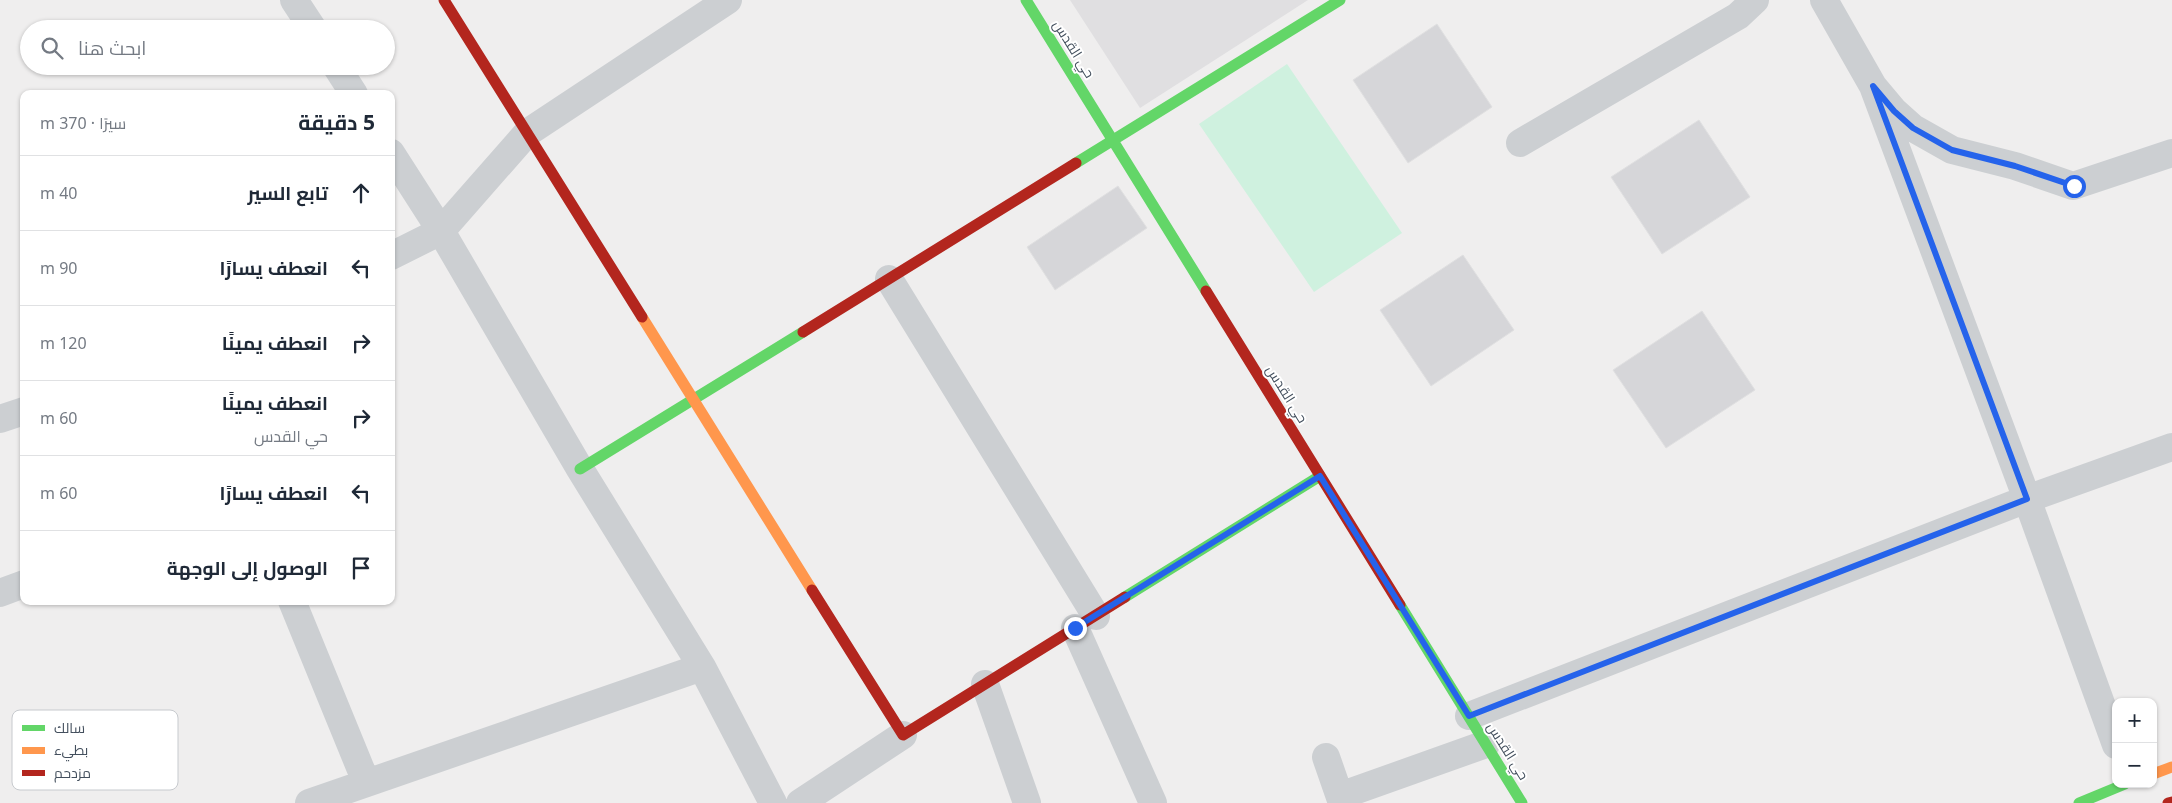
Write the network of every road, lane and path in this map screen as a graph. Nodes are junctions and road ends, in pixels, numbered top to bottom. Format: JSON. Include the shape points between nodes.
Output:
{"nodes":[{"id":1,"x":294,"y":0,"type":"edge"},
{"id":2,"x":444,"y":0,"type":"edge"},
{"id":3,"x":728,"y":0,"type":"edge"},
{"id":4,"x":1026,"y":0,"type":"edge"},
{"id":5,"x":1340,"y":0,"type":"edge"},
{"id":6,"x":1755,"y":0,"type":"edge"},
{"id":7,"x":1824,"y":0,"type":"edge"},
{"id":8,"x":307,"y":20,"type":"edge"},
{"id":9,"x":342,"y":75,"type":"edge"},
{"id":10,"x":1873,"y":86,"type":"junction"},
{"id":11,"x":351,"y":90,"type":"edge"},
{"id":12,"x":527,"y":134,"type":"junction"},
{"id":13,"x":1113,"y":140,"type":"junction"},
{"id":14,"x":1520,"y":143,"type":"dead end"},
{"id":15,"x":2172,"y":153,"type":"edge"},
{"id":16,"x":395,"y":158,"type":"edge"},
{"id":17,"x":441,"y":231,"type":"junction"},
{"id":18,"x":395,"y":254,"type":"edge"},
{"id":19,"x":889,"y":279,"type":"junction"},
{"id":20,"x":693,"y":399,"type":"junction"},
{"id":21,"x":20,"y":412,"type":"edge"},
{"id":22,"x":0,"y":419,"type":"edge"},
{"id":23,"x":2172,"y":447,"type":"edge"},
{"id":24,"x":580,"y":469,"type":"junction"},
{"id":25,"x":1320,"y":476,"type":"junction"},
{"id":26,"x":2027,"y":499,"type":"junction"},
{"id":27,"x":20,"y":586,"type":"edge"},
{"id":28,"x":0,"y":593,"type":"edge"},
{"id":29,"x":294,"y":605,"type":"edge"},
{"id":30,"x":1086,"y":622,"type":"junction"},
{"id":31,"x":702,"y":667,"type":"junction"},
{"id":32,"x":985,"y":684,"type":"junction"},
{"id":33,"x":1469,"y":716,"type":"junction"},
{"id":34,"x":903,"y":736,"type":"junction"},
{"id":35,"x":2115,"y":743,"type":"edge"},
{"id":36,"x":1486,"y":744,"type":"junction"},
{"id":37,"x":1326,"y":756,"type":"dead end"},
{"id":38,"x":2172,"y":767,"type":"edge"},
{"id":39,"x":2157,"y":773,"type":"edge"},
{"id":40,"x":366,"y":782,"type":"junction"},
{"id":41,"x":2115,"y":788,"type":"edge"},
{"id":42,"x":1341,"y":800,"type":"edge"},
{"id":43,"x":2172,"y":802,"type":"edge"},
{"id":44,"x":309,"y":803,"type":"edge"},
{"id":45,"x":773,"y":803,"type":"edge"},
{"id":46,"x":800,"y":803,"type":"edge"},
{"id":47,"x":1027,"y":803,"type":"edge"},
{"id":48,"x":1153,"y":803,"type":"edge"},
{"id":49,"x":1522,"y":803,"type":"edge"},
{"id":50,"x":2079,"y":803,"type":"edge"},
{"id":51,"x":2168,"y":803,"type":"edge"}],
"edges":[{"from":1,"to":8,"type":"street"},
{"from":2,"to":12,"type":"street"},
{"from":3,"to":12,"type":"street"},
{"from":4,"to":13,"type":"street","name":"حي القدس"},
{"from":5,"to":13,"type":"street"},
{"from":6,"to":14,"type":"street","via":[[1738,16]]},
{"from":7,"to":10,"type":"street"},
{"from":9,"to":11,"type":"street"},
{"from":10,"to":15,"type":"street","via":[[1913,128],[1952,150],[2074,186]]},
{"from":10,"to":26,"type":"street"},
{"from":12,"to":17,"type":"street"},
{"from":12,"to":20,"type":"street"},
{"from":13,"to":19,"type":"street"},
{"from":13,"to":25,"type":"street","name":"حي القدس"},
{"from":16,"to":17,"type":"street"},
{"from":17,"to":18,"type":"street"},
{"from":17,"to":24,"type":"street"},
{"from":19,"to":20,"type":"street"},
{"from":19,"to":30,"type":"street"},
{"from":20,"to":24,"type":"street"},
{"from":20,"to":34,"type":"street"},
{"from":21,"to":22,"type":"street"},
{"from":23,"to":26,"type":"street"},
{"from":24,"to":31,"type":"street"},
{"from":25,"to":30,"type":"street"},
{"from":25,"to":33,"type":"street","name":"حي القدس"},
{"from":26,"to":33,"type":"street"},
{"from":26,"to":35,"type":"street"},
{"from":27,"to":28,"type":"street"},
{"from":29,"to":40,"type":"street"},
{"from":30,"to":32,"type":"street"},
{"from":30,"to":48,"type":"street"},
{"from":31,"to":40,"type":"street"},
{"from":31,"to":45,"type":"street"},
{"from":32,"to":34,"type":"street"},
{"from":32,"to":47,"type":"street"},
{"from":33,"to":36,"type":"street","name":"حي القدس"},
{"from":34,"to":46,"type":"street"},
{"from":36,"to":42,"type":"street"},
{"from":36,"to":49,"type":"street","name":"حي القدس"},
{"from":37,"to":42,"type":"street"},
{"from":38,"to":39,"type":"street"},
{"from":40,"to":44,"type":"street"},
{"from":41,"to":50,"type":"street"},
{"from":43,"to":51,"type":"street"}]}
